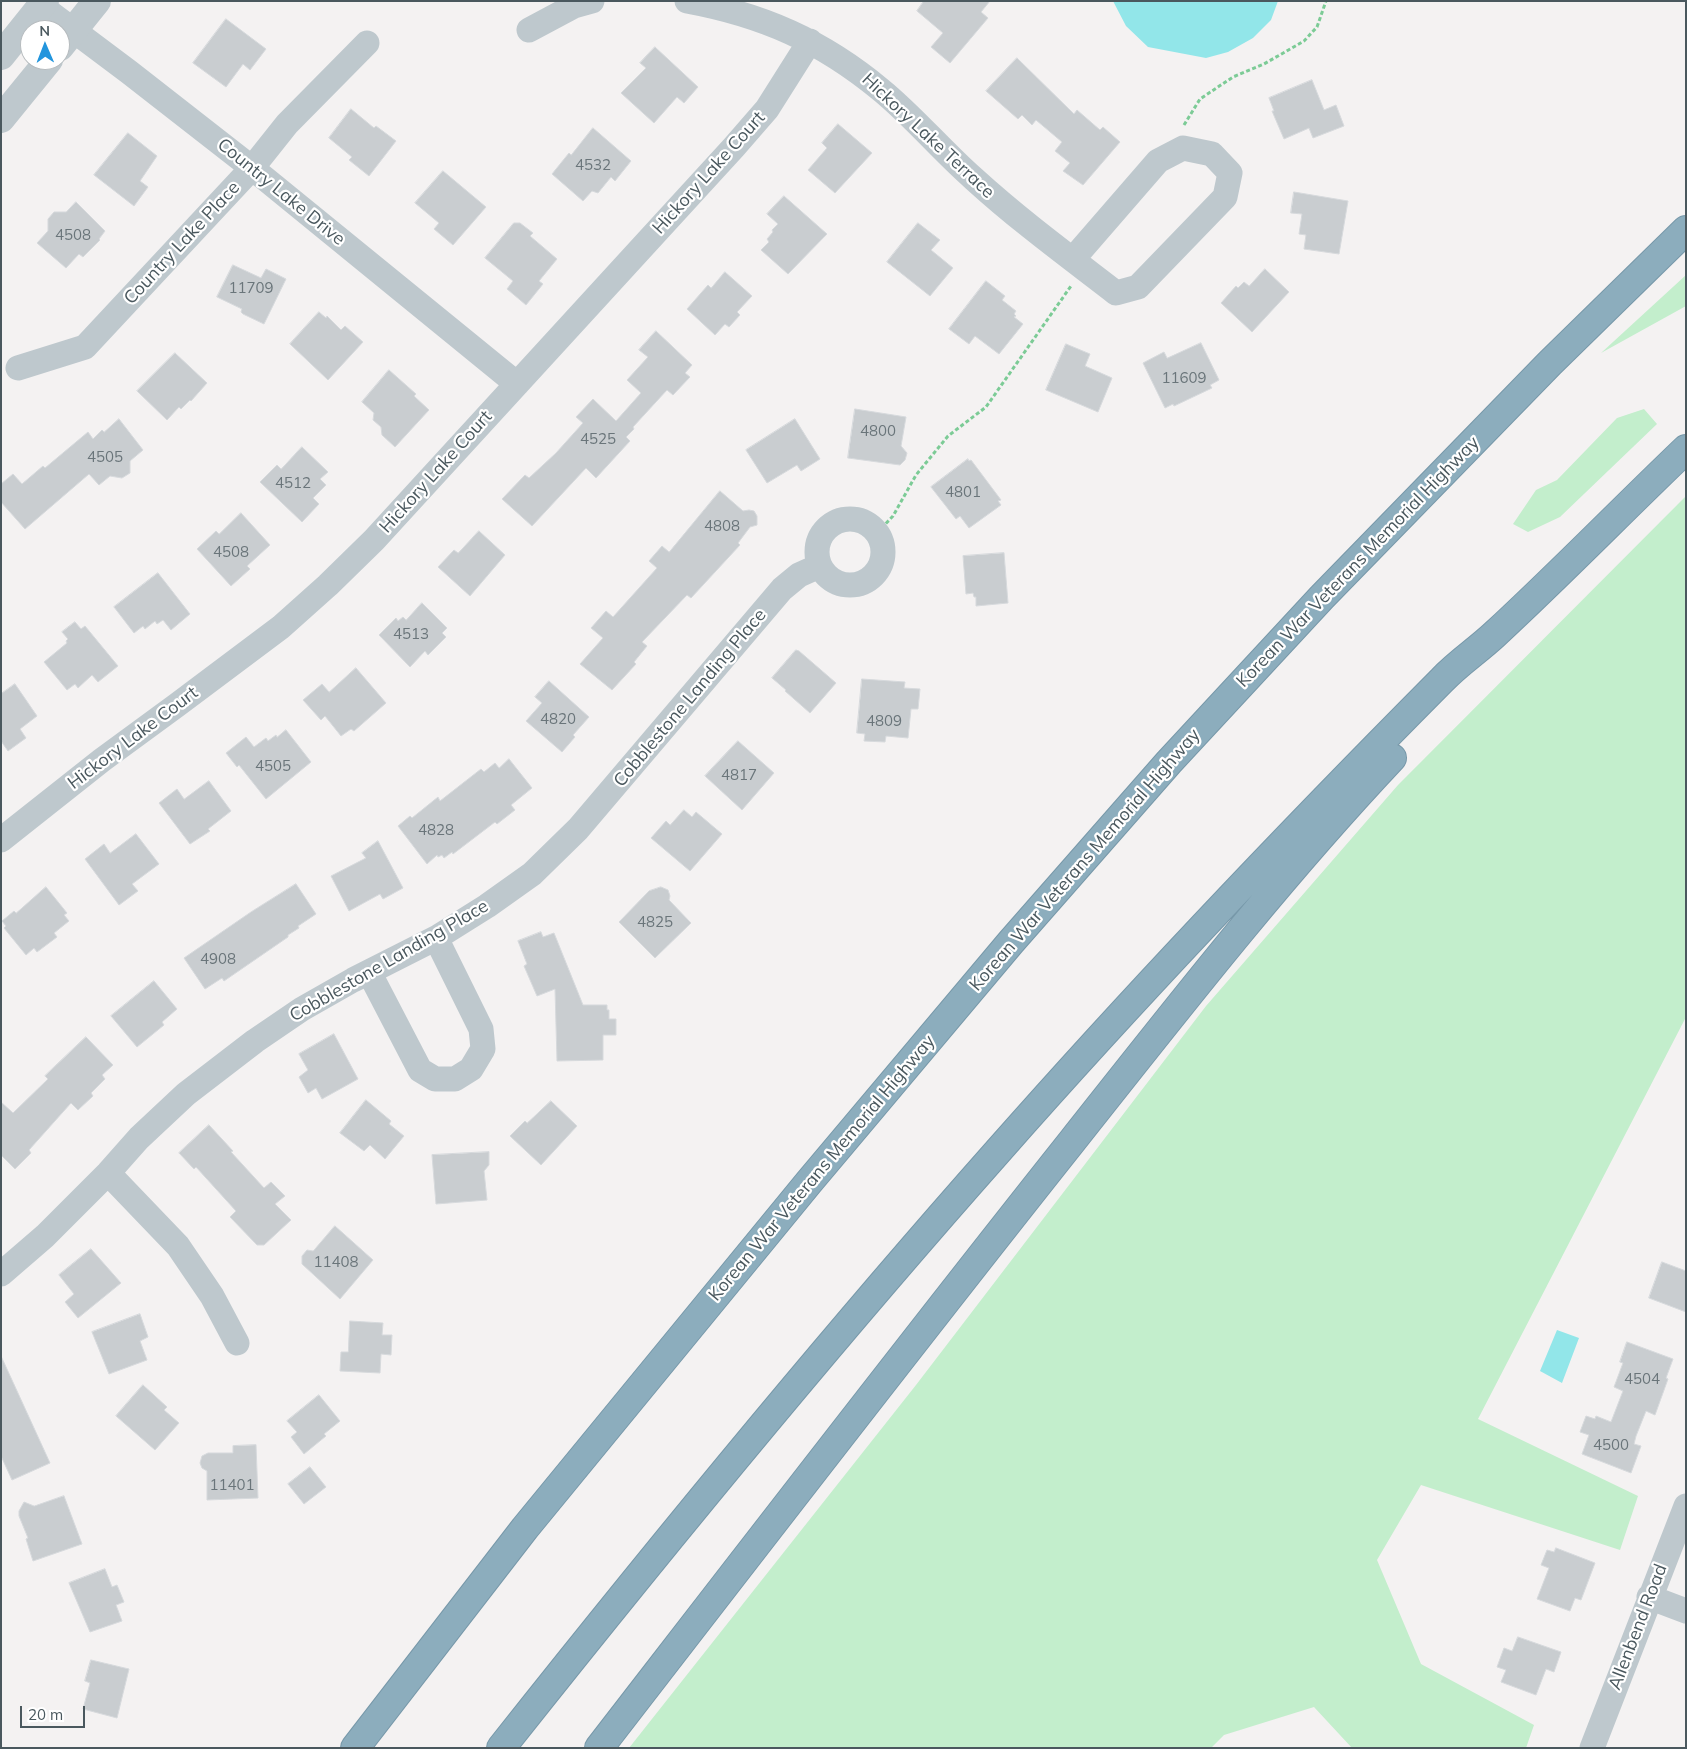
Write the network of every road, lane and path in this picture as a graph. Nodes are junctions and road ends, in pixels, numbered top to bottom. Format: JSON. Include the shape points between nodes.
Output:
{"nodes":[{"id":1,"x":96,"y":1,"type":"edge"},
{"id":2,"x":592,"y":1,"type":"edge"},
{"id":3,"x":688,"y":1,"type":"edge"},
{"id":4,"x":1326,"y":1,"type":"edge"},
{"id":5,"x":43,"y":4,"type":"edge"},
{"id":6,"x":54,"y":20,"type":"edge"},
{"id":7,"x":529,"y":30,"type":"dead end"},
{"id":8,"x":70,"y":35,"type":"edge"},
{"id":9,"x":70,"y":41,"type":"edge"},
{"id":10,"x":810,"y":41,"type":"junction"},
{"id":11,"x":367,"y":43,"type":"dead end"},
{"id":12,"x":1,"y":56,"type":"edge"},
{"id":13,"x":41,"y":70,"type":"edge"},
{"id":14,"x":1,"y":119,"type":"edge"},
{"id":15,"x":1183,"y":148,"type":"junction"},
{"id":16,"x":252,"y":168,"type":"junction"},
{"id":17,"x":1686,"y":230,"type":"edge"},
{"id":18,"x":1079,"y":264,"type":"junction"},
{"id":19,"x":18,"y":368,"type":"dead end"},
{"id":20,"x":517,"y":384,"type":"junction"},
{"id":21,"x":1686,"y":449,"type":"edge"},
{"id":22,"x":877,"y":533,"type":"junction"},
{"id":23,"x":820,"y":566,"type":"junction"},
{"id":24,"x":1492,"y":637,"type":"junction"},
{"id":25,"x":1,"y":840,"type":"edge"},
{"id":26,"x":436,"y":938,"type":"junction"},
{"id":27,"x":369,"y":972,"type":"junction"},
{"id":28,"x":108,"y":1173,"type":"junction"},
{"id":29,"x":1,"y":1274,"type":"edge"},
{"id":30,"x":237,"y":1343,"type":"dead end"},
{"id":31,"x":1686,"y":1506,"type":"edge"},
{"id":32,"x":1649,"y":1597,"type":"junction"},
{"id":33,"x":1686,"y":1611,"type":"edge"},
{"id":34,"x":355,"y":1748,"type":"edge"},
{"id":35,"x":501,"y":1748,"type":"edge"},
{"id":36,"x":599,"y":1748,"type":"edge"},
{"id":37,"x":1592,"y":1748,"type":"edge"}],
"edges":[{"from":1,"to":8,"type":"street"},
{"from":2,"to":7,"type":"street","via":[[574,6]]},
{"from":3,"to":10,"type":"street","name":"Hickory Lake Terrace","via":[[771,23]]},
{"from":4,"to":15,"type":"path","via":[[1317,27],[1304,41],[1233,77],[1200,98],[1184,123]]},
{"from":5,"to":6,"type":"street","name":"Country Lake Drive"},
{"from":5,"to":12,"type":"street"},
{"from":9,"to":16,"type":"street","name":"Country Lake Drive","via":[[129,72]]},
{"from":10,"to":18,"type":"street","name":"Hickory Lake Terrace","via":[[844,61],[883,91],[973,179]]},
{"from":10,"to":20,"type":"street","name":"Hickory Lake Court","via":[[767,109]]},
{"from":11,"to":16,"type":"street","name":"Country Lake Place","via":[[287,124]]},
{"from":13,"to":14,"type":"street"},
{"from":15,"to":18,"type":"street","via":[[1158,161]]},
{"from":15,"to":18,"type":"street","name":"Hickory Lake Terrace","via":[[1212,154],[1230,173],[1225,197],[1138,287],[1116,292]]},
{"from":16,"to":19,"type":"street","name":"Country Lake Place","via":[[85,347]]},
{"from":16,"to":20,"type":"street","name":"Country Lake Drive"},
{"from":17,"to":34,"type":"highway","name":"Korean War Veterans Memorial Highway","via":[[1550,363],[1322,597],[1169,762],[1011,942],[525,1528]]},
{"from":18,"to":22,"type":"path","via":[[986,407],[948,436],[916,475],[893,516]]},
{"from":20,"to":25,"type":"street","name":"Hickory Lake Court","via":[[374,540],[328,585],[280,627]]},
{"from":21,"to":24,"type":"highway"},
{"from":22,"to":23,"type":"street","via":[[860,521],[849,519],[834,524],[818,544]]},
{"from":22,"to":23,"type":"street","via":[[882,543],[881,565],[866,581],[856,585],[834,582]]},
{"from":23,"to":26,"type":"street","name":"Cobblestone Landing Place","via":[[800,575],[782,589],[578,829],[539,868]]},
{"from":24,"to":35,"type":"highway","via":[[1446,676],[1263,863],[999,1149],[776,1408]]},
{"from":24,"to":36,"type":"highway","via":[[1460,685],[1295,865],[1185,999],[940,1307]]},
{"from":26,"to":27,"type":"street","name":"Cobblestone Landing Place"},
{"from":26,"to":27,"type":"street","via":[[481,1029],[483,1049],[471,1069],[455,1079],[435,1079],[420,1070]]},
{"from":27,"to":28,"type":"street","name":"Cobblestone Landing Place","via":[[302,1009],[186,1094],[139,1138]]},
{"from":28,"to":29,"type":"street","name":"Cobblestone Landing Place","via":[[45,1236]]},
{"from":28,"to":30,"type":"street","via":[[178,1246],[212,1296]]},
{"from":31,"to":32,"type":"street","name":"Allenbend Road"},
{"from":32,"to":33,"type":"street"},
{"from":32,"to":37,"type":"street","name":"Allenbend Road"}]}
